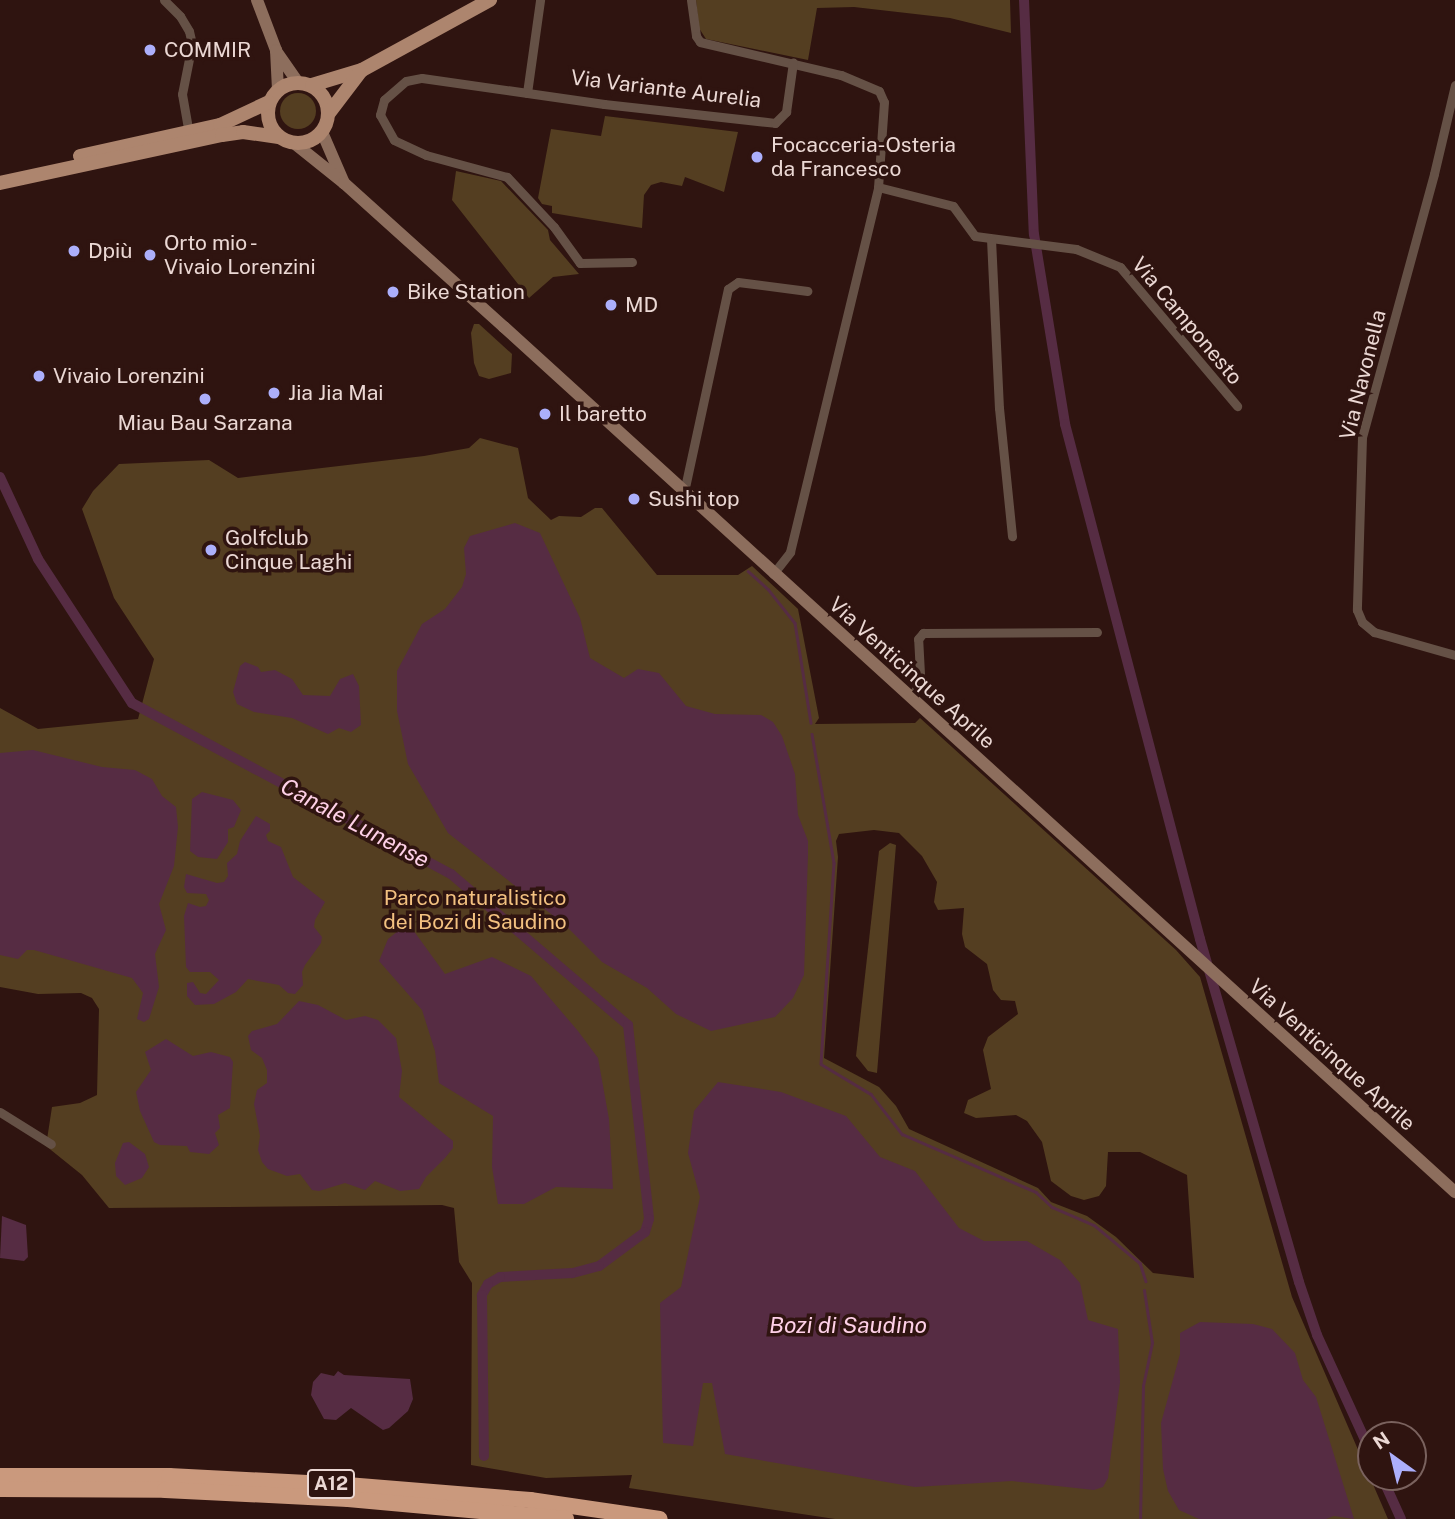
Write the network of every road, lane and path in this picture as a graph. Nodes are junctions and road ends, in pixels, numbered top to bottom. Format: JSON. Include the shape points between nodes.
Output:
{"nodes":[{"id":1,"x":164,"y":0,"type":"edge"},
{"id":2,"x":257,"y":0,"type":"edge"},
{"id":3,"x":490,"y":0,"type":"edge"},
{"id":4,"x":540,"y":0,"type":"edge"},
{"id":5,"x":691,"y":0,"type":"edge"},
{"id":6,"x":276,"y":50,"type":"junction"},
{"id":7,"x":793,"y":62,"type":"junction"},
{"id":8,"x":362,"y":70,"type":"junction"},
{"id":9,"x":305,"y":84,"type":"junction"},
{"id":10,"x":1455,"y":85,"type":"edge"},
{"id":11,"x":527,"y":93,"type":"junction"},
{"id":12,"x":273,"y":96,"type":"junction"},
{"id":13,"x":329,"y":113,"type":"junction"},
{"id":14,"x":189,"y":132,"type":"junction"},
{"id":15,"x":322,"y":132,"type":"junction"},
{"id":16,"x":279,"y":136,"type":"junction"},
{"id":17,"x":294,"y":143,"type":"junction"},
{"id":18,"x":0,"y":174,"type":"edge"},
{"id":19,"x":0,"y":183,"type":"edge"},
{"id":20,"x":344,"y":183,"type":"junction"},
{"id":21,"x":878,"y":187,"type":"junction"},
{"id":22,"x":991,"y":239,"type":"junction"},
{"id":23,"x":632,"y":262,"type":"dead end"},
{"id":24,"x":807,"y":291,"type":"dead end"},
{"id":25,"x":1237,"y":406,"type":"dead end"},
{"id":26,"x":684,"y":492,"type":"junction"},
{"id":27,"x":1012,"y":536,"type":"dead end"},
{"id":28,"x":774,"y":574,"type":"junction"},
{"id":29,"x":1097,"y":632,"type":"dead end"},
{"id":30,"x":1455,"y":655,"type":"edge"},
{"id":31,"x":910,"y":696,"type":"junction"},
{"id":32,"x":0,"y":1112,"type":"edge"},
{"id":33,"x":51,"y":1144,"type":"dead end"},
{"id":34,"x":1455,"y":1192,"type":"edge"},
{"id":35,"x":0,"y":1476,"type":"edge"},
{"id":36,"x":0,"y":1489,"type":"edge"},
{"id":37,"x":566,"y":1519,"type":"edge"},
{"id":38,"x":660,"y":1519,"type":"edge"}],
"edges":[{"from":1,"to":14,"type":"street","via":[[180,16],[192,44],[182,94]]},
{"from":2,"to":6,"type":"main road"},
{"from":3,"to":8,"type":"main road"},
{"from":4,"to":11,"type":"street"},
{"from":5,"to":7,"type":"street","via":[[695,36],[701,42]]},
{"from":6,"to":9,"type":"main road"},
{"from":6,"to":12,"type":"main road"},
{"from":7,"to":11,"type":"street","name":"Via Variante Aurelia","via":[[786,113],[775,123]]},
{"from":7,"to":21,"type":"street","via":[[879,91],[884,102]]},
{"from":8,"to":9,"type":"main road"},
{"from":8,"to":13,"type":"main road"},
{"from":9,"to":12,"type":"main road"},
{"from":9,"to":13,"type":"main road","via":[[324,97]]},
{"from":10,"to":30,"type":"street","name":"Via Navonella","via":[[1362,437],[1357,610],[1374,632]]},
{"from":11,"to":23,"type":"street","name":"Via Variante Aurelia","via":[[422,78],[392,90],[380,116],[394,141],[426,155],[507,177],[554,226],[580,263]]},
{"from":12,"to":14,"type":"main road","via":[[240,118]]},
{"from":12,"to":16,"type":"main road","via":[[269,121]]},
{"from":13,"to":15,"type":"main road"},
{"from":14,"to":18,"type":"main road"},
{"from":15,"to":17,"type":"main road","via":[[314,139]]},
{"from":15,"to":20,"type":"main road","name":"Via Venticinque Aprile"},
{"from":16,"to":17,"type":"main road"},
{"from":16,"to":19,"type":"main road","via":[[222,135]]},
{"from":17,"to":20,"type":"main road","name":"Via Venticinque Aprile"},
{"from":20,"to":26,"type":"main road","name":"Via Venticinque Aprile"},
{"from":21,"to":22,"type":"street","name":"Via Camponesto","via":[[948,204],[975,236]]},
{"from":21,"to":28,"type":"street","via":[[790,552]]},
{"from":22,"to":25,"type":"street","name":"Via Camponesto","via":[[1076,249],[1120,267]]},
{"from":22,"to":27,"type":"street","via":[[999,408]]},
{"from":24,"to":26,"type":"street","via":[[738,282],[727,289]]},
{"from":26,"to":28,"type":"main road","name":"Via Venticinque Aprile"},
{"from":28,"to":31,"type":"main road","name":"Via Venticinque Aprile"},
{"from":29,"to":31,"type":"street","via":[[923,633],[918,639],[920,674]]},
{"from":31,"to":34,"type":"main road","name":"Via Venticinque Aprile"},
{"from":32,"to":33,"type":"street"},
{"from":35,"to":38,"type":"highway","name":"A12","number":"A12","via":[[169,1476],[347,1485],[530,1500]]},
{"from":36,"to":37,"type":"highway","name":"A12","number":"A12","via":[[270,1495]]}]}
